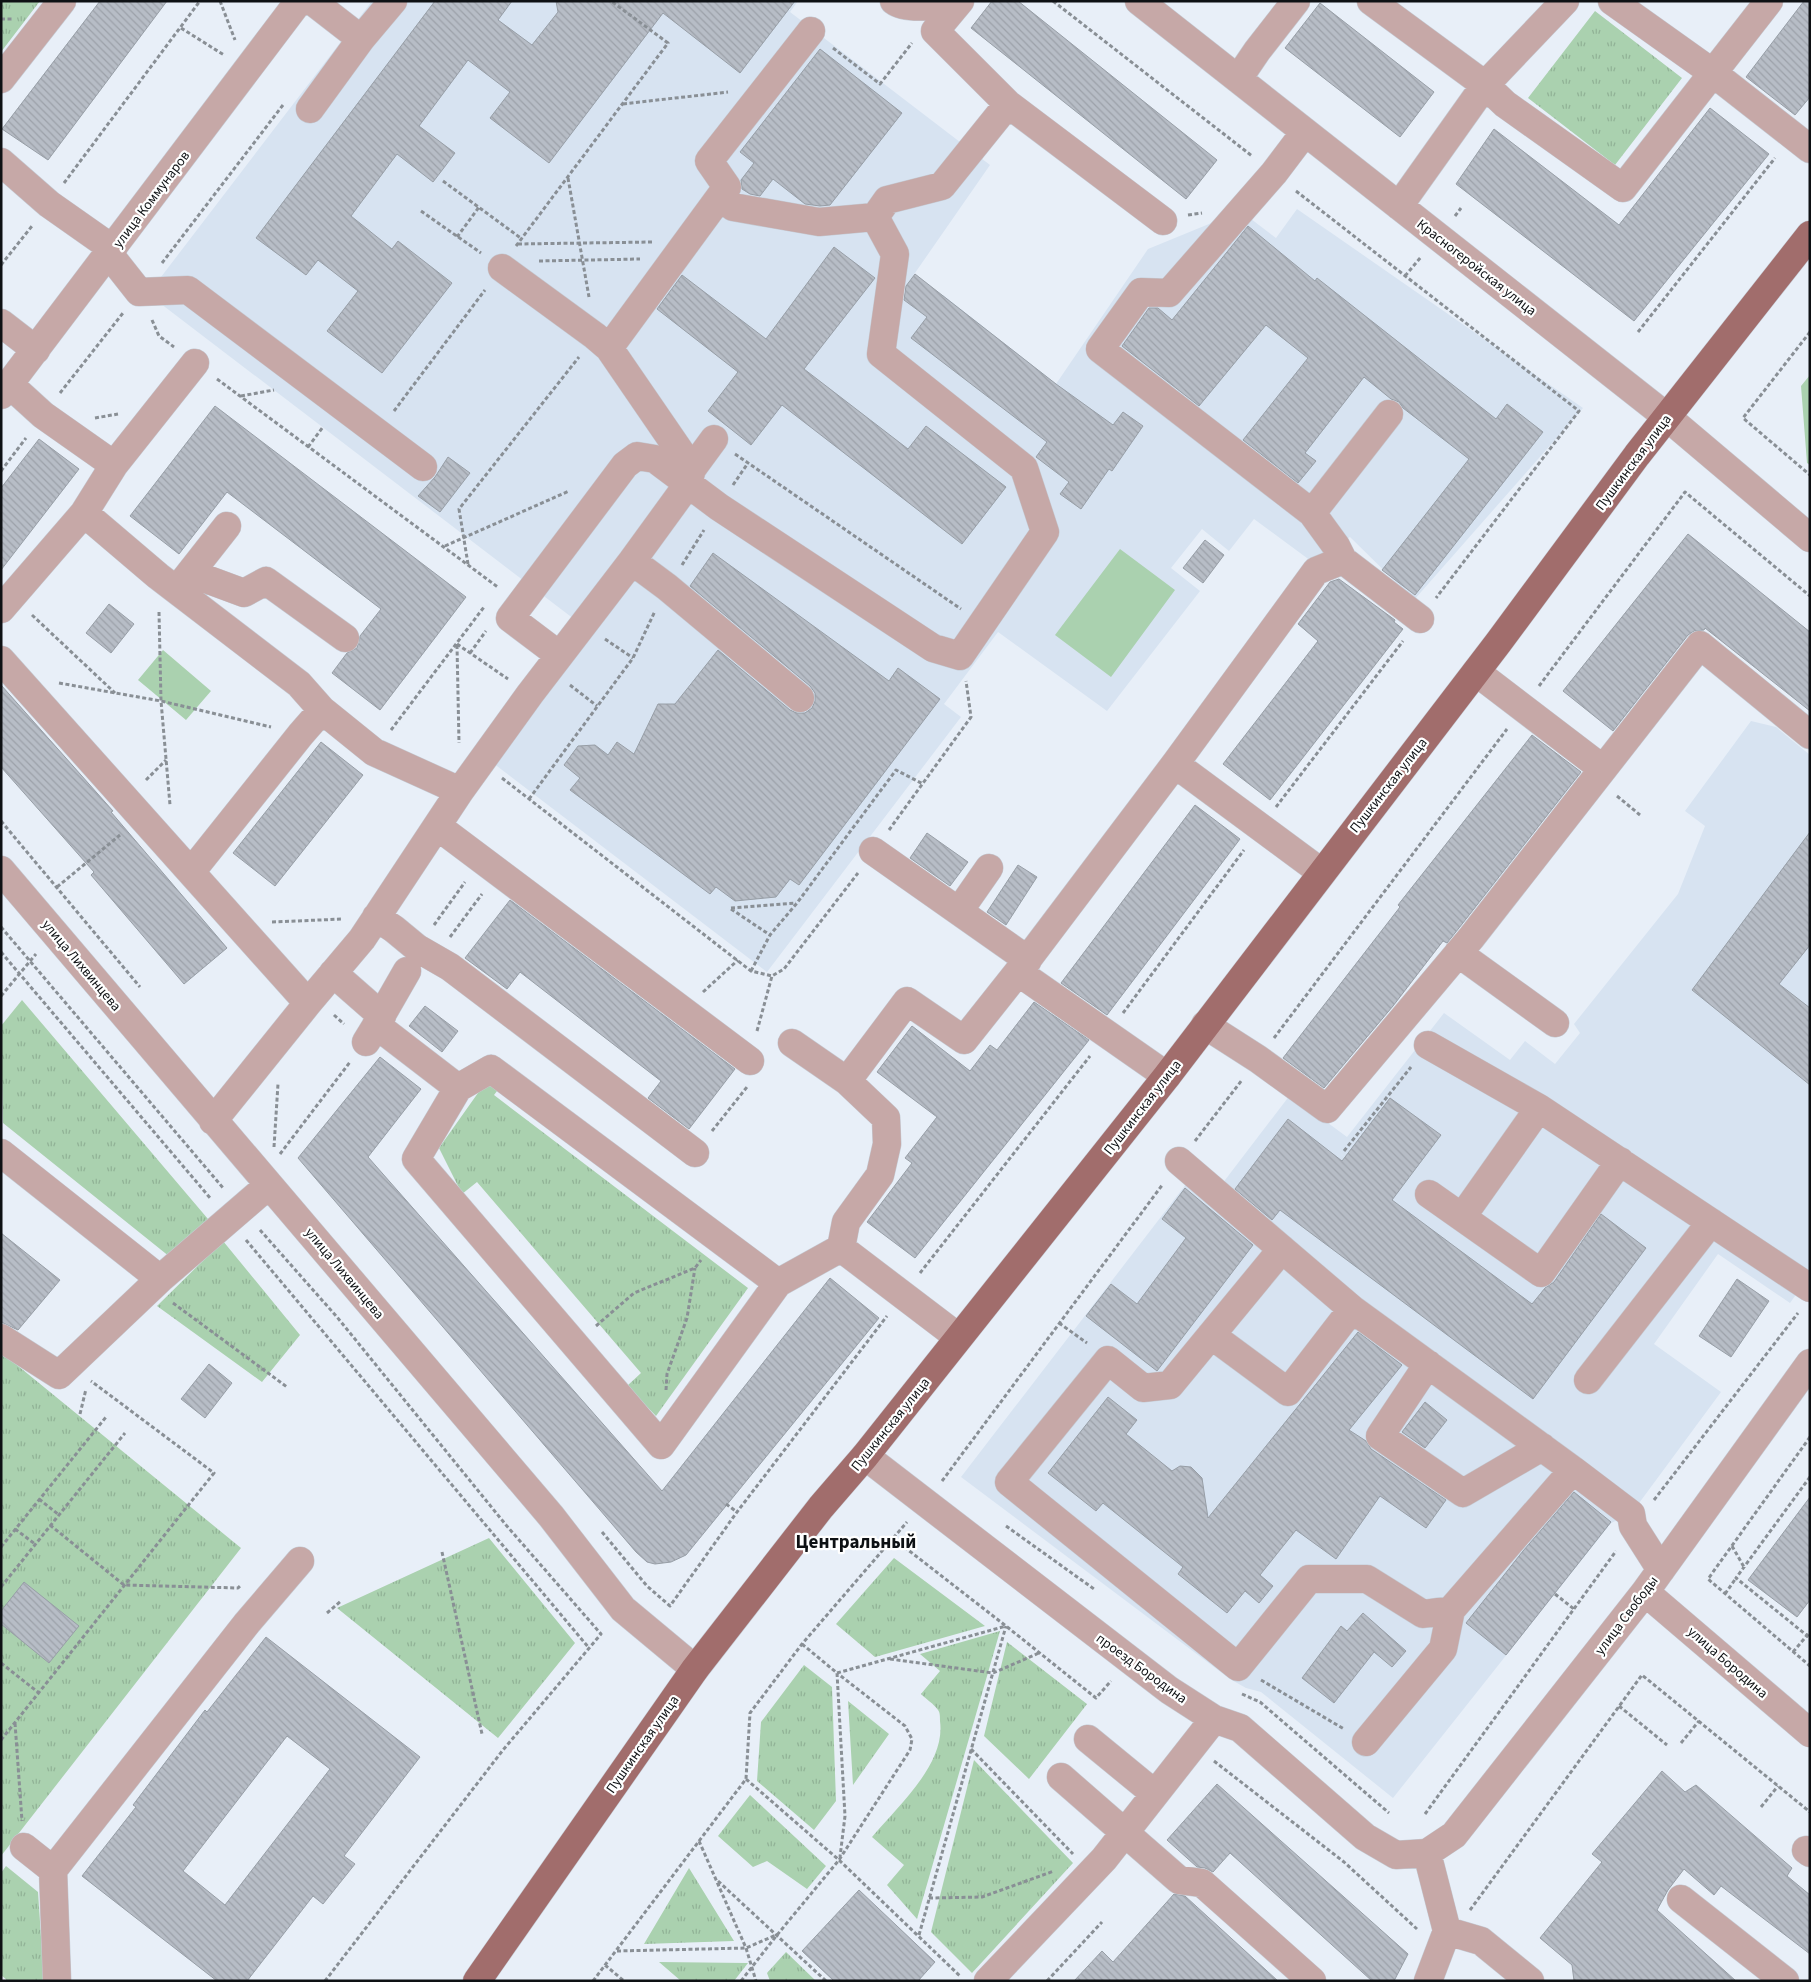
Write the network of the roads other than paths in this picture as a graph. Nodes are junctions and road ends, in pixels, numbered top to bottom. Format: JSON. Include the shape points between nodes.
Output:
{"nodes":[{"id":1,"x":62,"y":1,"type":"edge"},
{"id":2,"x":299,"y":1,"type":"edge"},
{"id":3,"x":312,"y":1,"type":"edge"},
{"id":4,"x":393,"y":1,"type":"edge"},
{"id":5,"x":894,"y":1,"type":"edge"},
{"id":6,"x":1139,"y":1,"type":"edge"},
{"id":7,"x":1296,"y":1,"type":"edge"},
{"id":8,"x":1371,"y":1,"type":"edge"},
{"id":9,"x":1564,"y":1,"type":"edge"},
{"id":10,"x":1612,"y":1,"type":"edge"},
{"id":11,"x":1769,"y":1,"type":"edge"},
{"id":12,"x":959,"y":2,"type":"edge"},
{"id":13,"x":810,"y":31,"type":"road end"},
{"id":14,"x":361,"y":39,"type":"junction"},
{"id":15,"x":1713,"y":72,"type":"junction"},
{"id":16,"x":1,"y":79,"type":"edge"},
{"id":17,"x":1238,"y":79,"type":"junction"},
{"id":18,"x":1485,"y":85,"type":"junction"},
{"id":19,"x":1008,"y":104,"type":"junction"},
{"id":20,"x":310,"y":109,"type":"dead end"},
{"id":21,"x":1305,"y":132,"type":"junction"},
{"id":22,"x":1801,"y":142,"type":"edge"},
{"id":23,"x":1,"y":162,"type":"edge"},
{"id":24,"x":726,"y":202,"type":"junction"},
{"id":25,"x":1399,"y":206,"type":"junction"},
{"id":26,"x":876,"y":217,"type":"junction"},
{"id":27,"x":1163,"y":221,"type":"dead end"},
{"id":28,"x":1810,"y":235,"type":"edge"},
{"id":29,"x":111,"y":252,"type":"junction"},
{"id":30,"x":504,"y":265,"type":"road end"},
{"id":31,"x":1,"y":323,"type":"edge"},
{"id":32,"x":602,"y":342,"type":"junction"},
{"id":33,"x":36,"y":350,"type":"junction"},
{"id":34,"x":195,"y":363,"type":"road end"},
{"id":35,"x":5,"y":390,"type":"edge"},
{"id":36,"x":1390,"y":414,"type":"dead end"},
{"id":37,"x":1667,"y":417,"type":"junction"},
{"id":38,"x":714,"y":439,"type":"road end"},
{"id":39,"x":114,"y":465,"type":"junction"},
{"id":40,"x":423,"y":468,"type":"dead end"},
{"id":41,"x":690,"y":477,"type":"junction"},
{"id":42,"x":1312,"y":512,"type":"junction"},
{"id":43,"x":84,"y":513,"type":"junction"},
{"id":44,"x":227,"y":526,"type":"dead end"},
{"id":45,"x":1810,"y":538,"type":"edge"},
{"id":46,"x":1343,"y":560,"type":"junction"},
{"id":47,"x":632,"y":561,"type":"junction"},
{"id":48,"x":175,"y":580,"type":"junction"},
{"id":49,"x":7,"y":602,"type":"edge"},
{"id":50,"x":1420,"y":619,"type":"road end"},
{"id":51,"x":345,"y":638,"type":"dead end"},
{"id":52,"x":1,"y":660,"type":"edge"},
{"id":53,"x":555,"y":662,"type":"junction"},
{"id":54,"x":1476,"y":672,"type":"junction"},
{"id":55,"x":800,"y":698,"type":"dead end"},
{"id":56,"x":322,"y":710,"type":"junction"},
{"id":57,"x":1810,"y":735,"type":"edge"},
{"id":58,"x":1175,"y":764,"type":"junction"},
{"id":59,"x":1603,"y":769,"type":"junction"},
{"id":60,"x":460,"y":791,"type":"junction"},
{"id":61,"x":437,"y":826,"type":"junction"},
{"id":62,"x":873,"y":852,"type":"road end"},
{"id":63,"x":989,"y":868,"type":"dead end"},
{"id":64,"x":1,"y":870,"type":"edge"},
{"id":65,"x":191,"y":872,"type":"junction"},
{"id":66,"x":1321,"y":872,"type":"junction"},
{"id":67,"x":959,"y":911,"type":"junction"},
{"id":68,"x":376,"y":918,"type":"junction"},
{"id":69,"x":1458,"y":953,"type":"junction"},
{"id":70,"x":420,"y":959,"type":"junction"},
{"id":71,"x":1023,"y":966,"type":"junction"},
{"id":72,"x":333,"y":973,"type":"junction"},
{"id":73,"x":310,"y":1000,"type":"junction"},
{"id":74,"x":382,"y":1016,"type":"junction"},
{"id":75,"x":1555,"y":1023,"type":"dead end"},
{"id":76,"x":1205,"y":1025,"type":"junction"},
{"id":77,"x":366,"y":1042,"type":"road end"},
{"id":78,"x":792,"y":1043,"type":"dead end"},
{"id":79,"x":1428,"y":1044,"type":"road end"},
{"id":80,"x":750,"y":1061,"type":"road end"},
{"id":81,"x":1167,"y":1076,"type":"junction"},
{"id":82,"x":847,"y":1081,"type":"junction"},
{"id":83,"x":458,"y":1088,"type":"junction"},
{"id":84,"x":1538,"y":1108,"type":"junction"},
{"id":85,"x":213,"y":1121,"type":"junction"},
{"id":86,"x":1,"y":1153,"type":"edge"},
{"id":87,"x":695,"y":1153,"type":"road end"},
{"id":88,"x":1180,"y":1161,"type":"road end"},
{"id":89,"x":1620,"y":1162,"type":"junction"},
{"id":90,"x":269,"y":1185,"type":"junction"},
{"id":91,"x":1429,"y":1194,"type":"dead end"},
{"id":92,"x":1462,"y":1217,"type":"junction"},
{"id":93,"x":1710,"y":1222,"type":"junction"},
{"id":94,"x":841,"y":1248,"type":"junction"},
{"id":95,"x":1282,"y":1249,"type":"junction"},
{"id":96,"x":156,"y":1283,"type":"junction"},
{"id":97,"x":778,"y":1283,"type":"junction"},
{"id":98,"x":1810,"y":1288,"type":"edge"},
{"id":99,"x":1352,"y":1309,"type":"junction"},
{"id":100,"x":1210,"y":1335,"type":"junction"},
{"id":101,"x":958,"y":1337,"type":"junction"},
{"id":102,"x":1,"y":1338,"type":"edge"},
{"id":103,"x":1428,"y":1364,"type":"junction"},
{"id":104,"x":1805,"y":1379,"type":"edge"},
{"id":105,"x":1588,"y":1380,"type":"dead end"},
{"id":106,"x":1542,"y":1447,"type":"junction"},
{"id":107,"x":865,"y":1456,"type":"junction"},
{"id":108,"x":1573,"y":1470,"type":"junction"},
{"id":109,"x":300,"y":1561,"type":"dead end"},
{"id":110,"x":1661,"y":1570,"type":"junction"},
{"id":111,"x":1645,"y":1592,"type":"junction"},
{"id":112,"x":1451,"y":1610,"type":"junction"},
{"id":113,"x":695,"y":1669,"type":"junction"},
{"id":114,"x":1214,"y":1719,"type":"junction"},
{"id":115,"x":1810,"y":1733,"type":"edge"},
{"id":116,"x":1088,"y":1739,"type":"dead end"},
{"id":117,"x":1366,"y":1742,"type":"road end"},
{"id":118,"x":1061,"y":1777,"type":"dead end"},
{"id":119,"x":1155,"y":1794,"type":"junction"},
{"id":120,"x":1124,"y":1833,"type":"junction"},
{"id":121,"x":24,"y":1847,"type":"road end"},
{"id":122,"x":1427,"y":1853,"type":"junction"},
{"id":123,"x":53,"y":1870,"type":"junction"},
{"id":124,"x":1681,"y":1899,"type":"dead end"},
{"id":125,"x":1435,"y":1933,"type":"junction"},
{"id":126,"x":1435,"y":1978,"type":"edge"},
{"id":127,"x":57,"y":1981,"type":"edge"},
{"id":128,"x":478,"y":1981,"type":"edge"},
{"id":129,"x":988,"y":1981,"type":"edge"},
{"id":130,"x":1312,"y":1981,"type":"edge"},
{"id":131,"x":1530,"y":1981,"type":"edge"},
{"id":132,"x":1785,"y":1981,"type":"edge"}],
"edges":[{"from":1,"to":16,"type":"street"},
{"from":2,"to":29,"type":"street","name":"улица Коммунаров"},
{"from":3,"to":14,"type":"street"},
{"from":4,"to":14,"type":"street"},
{"from":5,"to":12,"type":"street","via":[[899,5],[928,6]]},
{"from":6,"to":17,"type":"street","name":"Красногеройская улица"},
{"from":7,"to":17,"type":"street"},
{"from":8,"to":18,"type":"street"},
{"from":9,"to":18,"type":"street"},
{"from":10,"to":15,"type":"street"},
{"from":11,"to":15,"type":"street"},
{"from":12,"to":19,"type":"street","via":[[935,32]]},
{"from":13,"to":24,"type":"street","via":[[709,161],[727,188]]},
{"from":14,"to":20,"type":"street"},
{"from":15,"to":18,"type":"street","via":[[1623,188],[1505,104]]},
{"from":15,"to":22,"type":"street"},
{"from":17,"to":21,"type":"street","name":"Красногеройская улица"},
{"from":18,"to":25,"type":"street"},
{"from":19,"to":26,"type":"street","via":[[942,186],[887,200]]},
{"from":19,"to":27,"type":"street"},
{"from":21,"to":25,"type":"street","name":"Красногеройская улица"},
{"from":21,"to":42,"type":"street","via":[[1274,173],[1169,293],[1141,292],[1100,349]]},
{"from":23,"to":29,"type":"street"},
{"from":24,"to":26,"type":"street","via":[[818,222]]},
{"from":24,"to":32,"type":"street"},
{"from":25,"to":37,"type":"street","name":"Красногеройская улица"},
{"from":26,"to":41,"type":"street","via":[[895,254],[881,354],[1024,468],[1045,532],[960,656],[933,648],[719,507]]},
{"from":28,"to":37,"type":"main road","name":"Пушкинская улица"},
{"from":29,"to":33,"type":"street","name":"улица Коммунаров"},
{"from":29,"to":40,"type":"street","via":[[140,292],[188,290]]},
{"from":30,"to":32,"type":"street"},
{"from":31,"to":33,"type":"street"},
{"from":32,"to":41,"type":"street"},
{"from":33,"to":35,"type":"street","name":"улица Коммунаров"},
{"from":34,"to":39,"type":"street"},
{"from":35,"to":39,"type":"street"},
{"from":36,"to":42,"type":"street"},
{"from":37,"to":45,"type":"street","name":"Красногеройская улица"},
{"from":37,"to":54,"type":"main road","name":"Пушкинская улица"},
{"from":38,"to":41,"type":"street"},
{"from":39,"to":43,"type":"street"},
{"from":41,"to":47,"type":"street"},
{"from":41,"to":53,"type":"street","via":[[655,459],[637,456],[625,465],[510,618]]},
{"from":42,"to":46,"type":"street"},
{"from":43,"to":48,"type":"street"},
{"from":43,"to":49,"type":"street"},
{"from":44,"to":48,"type":"street"},
{"from":46,"to":50,"type":"street"},
{"from":46,"to":58,"type":"street","via":[[1316,572]]},
{"from":47,"to":53,"type":"street"},
{"from":47,"to":55,"type":"street"},
{"from":48,"to":51,"type":"street","via":[[244,593],[266,581]]},
{"from":48,"to":56,"type":"street","via":[[299,684]]},
{"from":52,"to":65,"type":"street"},
{"from":53,"to":60,"type":"street"},
{"from":54,"to":59,"type":"street"},
{"from":54,"to":66,"type":"main road","name":"Пушкинская улица"},
{"from":56,"to":60,"type":"street","via":[[374,752]]},
{"from":56,"to":65,"type":"street"},
{"from":57,"to":59,"type":"street","via":[[1700,645]]},
{"from":58,"to":66,"type":"street"},
{"from":58,"to":71,"type":"street"},
{"from":59,"to":69,"type":"street"},
{"from":60,"to":61,"type":"street"},
{"from":61,"to":68,"type":"street"},
{"from":61,"to":80,"type":"street"},
{"from":62,"to":67,"type":"street"},
{"from":63,"to":67,"type":"street"},
{"from":64,"to":85,"type":"street","name":"улица Лихвинцева"},
{"from":65,"to":73,"type":"street"},
{"from":66,"to":76,"type":"main road","name":"Пушкинская улица"},
{"from":67,"to":71,"type":"street"},
{"from":68,"to":70,"type":"street"},
{"from":68,"to":72,"type":"street","via":[[362,940]]},
{"from":69,"to":75,"type":"street"},
{"from":69,"to":76,"type":"street","via":[[1327,1109]]},
{"from":70,"to":74,"type":"street"},
{"from":70,"to":87,"type":"street","via":[[450,967]]},
{"from":71,"to":81,"type":"street"},
{"from":71,"to":82,"type":"street","via":[[964,1040],[907,1001]]},
{"from":72,"to":73,"type":"street"},
{"from":72,"to":74,"type":"street"},
{"from":73,"to":85,"type":"street"},
{"from":74,"to":77,"type":"street"},
{"from":74,"to":83,"type":"street","via":[[376,1025]]},
{"from":76,"to":81,"type":"main road","name":"Пушкинская улица"},
{"from":78,"to":82,"type":"street"},
{"from":79,"to":84,"type":"street"},
{"from":81,"to":101,"type":"main road","name":"Пушкинская улица"},
{"from":82,"to":94,"type":"street","via":[[886,1118],[886,1144],[880,1175],[846,1222]]},
{"from":83,"to":97,"type":"street","via":[[491,1069]]},
{"from":83,"to":97,"type":"street","via":[[416,1160],[661,1444]]},
{"from":84,"to":89,"type":"street"},
{"from":84,"to":92,"type":"street"},
{"from":85,"to":90,"type":"street","name":"улица Лихвинцева"},
{"from":86,"to":96,"type":"street"},
{"from":88,"to":95,"type":"street"},
{"from":89,"to":92,"type":"street","via":[[1541,1273]]},
{"from":89,"to":93,"type":"street"},
{"from":90,"to":96,"type":"street"},
{"from":90,"to":113,"type":"street","name":"улица Лихвинцева","via":[[551,1516],[623,1609]]},
{"from":91,"to":92,"type":"street"},
{"from":93,"to":98,"type":"street"},
{"from":93,"to":105,"type":"street"},
{"from":94,"to":97,"type":"street"},
{"from":94,"to":101,"type":"street"},
{"from":95,"to":99,"type":"street"},
{"from":95,"to":100,"type":"street"},
{"from":96,"to":102,"type":"street","via":[[59,1375]]},
{"from":99,"to":100,"type":"street","via":[[1288,1392]]},
{"from":99,"to":103,"type":"street"},
{"from":100,"to":112,"type":"street","via":[[1170,1385],[1143,1388],[1108,1360],[1009,1482],[1238,1667],[1309,1579],[1367,1579],[1423,1614]]},
{"from":101,"to":107,"type":"main road","name":"Пушкинская улица"},
{"from":103,"to":106,"type":"street"},
{"from":103,"to":106,"type":"street","via":[[1380,1436],[1463,1493]]},
{"from":104,"to":110,"type":"street","name":"улица Свободы"},
{"from":106,"to":108,"type":"street"},
{"from":107,"to":113,"type":"main road","name":"Пушкинская улица"},
{"from":107,"to":114,"type":"street","name":"проезд Бородина","via":[[1169,1690]]},
{"from":108,"to":110,"type":"street","via":[[1631,1514],[1633,1526]]},
{"from":108,"to":112,"type":"street"},
{"from":109,"to":123,"type":"street","via":[[247,1623]]},
{"from":110,"to":111,"type":"street","name":"улица Свободы"},
{"from":111,"to":115,"type":"street","name":"улица Бородина"},
{"from":111,"to":122,"type":"street","name":"улица Свободы","via":[[1454,1835]]},
{"from":112,"to":117,"type":"street","via":[[1443,1649]]},
{"from":113,"to":128,"type":"main road","name":"Пушкинская улица"},
{"from":114,"to":119,"type":"street"},
{"from":114,"to":122,"type":"street","name":"проезд Бородина","via":[[1240,1728],[1365,1837],[1396,1855]]},
{"from":116,"to":119,"type":"street"},
{"from":118,"to":120,"type":"street"},
{"from":119,"to":120,"type":"street"},
{"from":120,"to":129,"type":"street","via":[[1104,1859]]},
{"from":120,"to":130,"type":"street","via":[[1179,1880],[1202,1883]]},
{"from":121,"to":123,"type":"street"},
{"from":122,"to":125,"type":"street"},
{"from":123,"to":127,"type":"street"},
{"from":124,"to":132,"type":"street"},
{"from":125,"to":126,"type":"street"},
{"from":125,"to":131,"type":"street","via":[[1482,1940]]}]}
